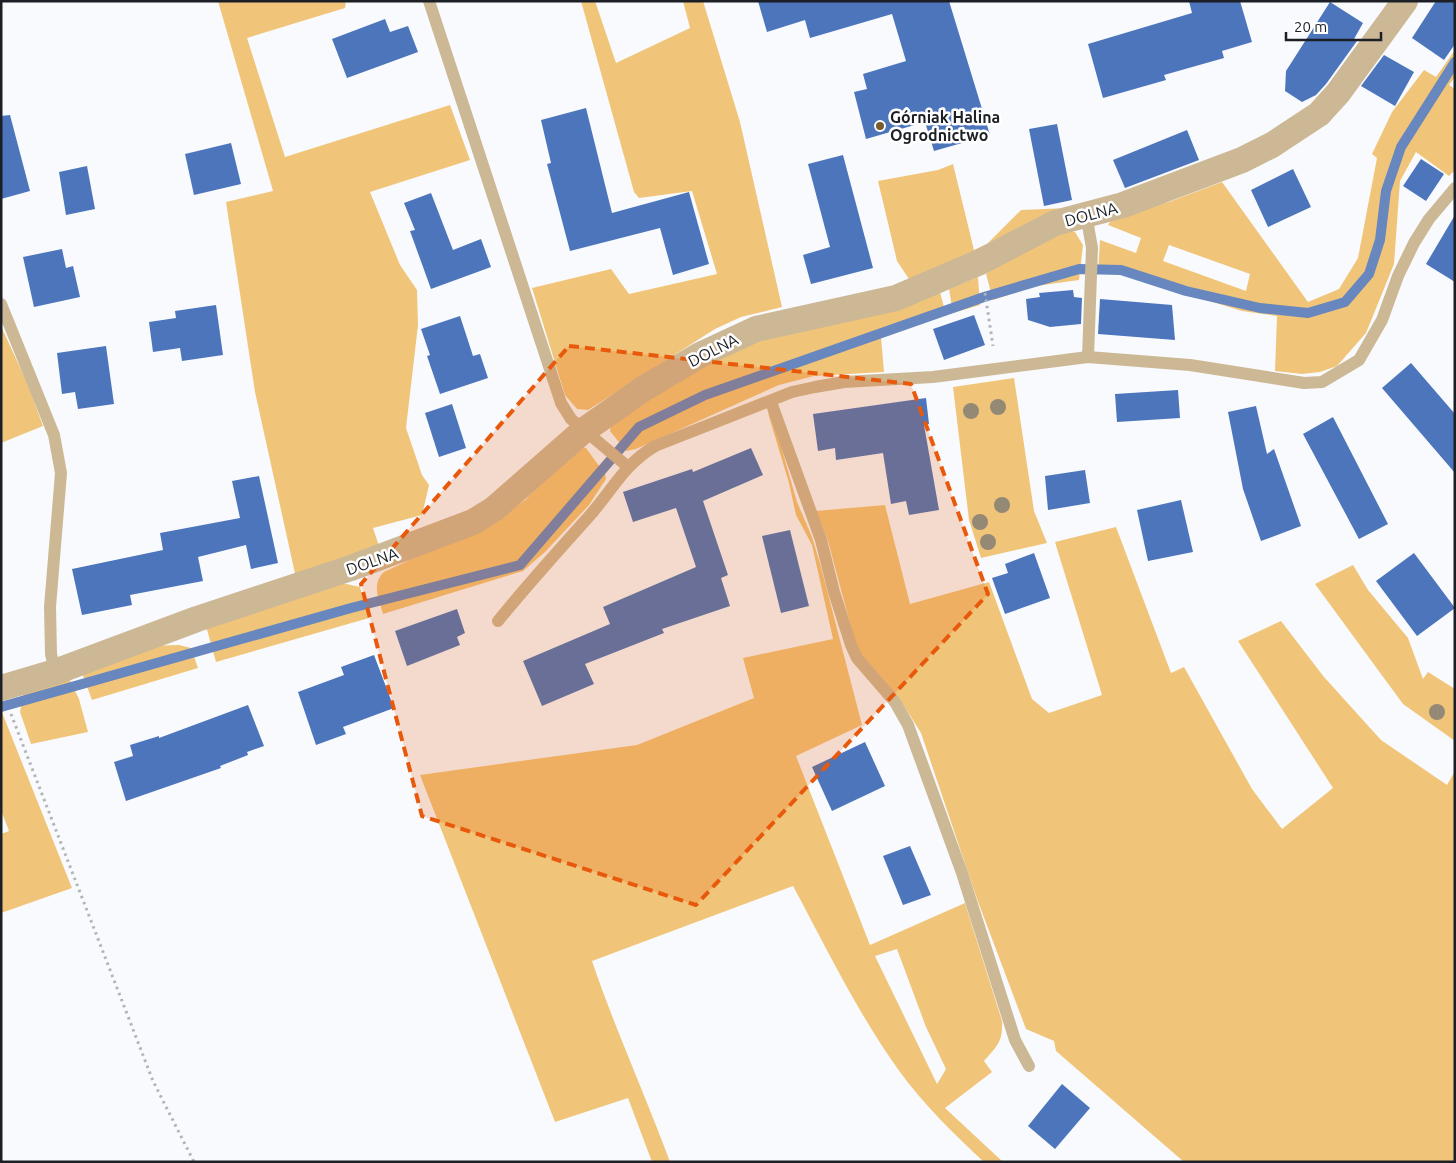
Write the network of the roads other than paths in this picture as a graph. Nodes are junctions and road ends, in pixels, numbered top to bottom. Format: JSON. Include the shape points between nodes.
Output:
{"nodes":[{"id":1,"x":429,"y":1,"type":"edge"},
{"id":2,"x":1405,"y":1,"type":"edge"},
{"id":3,"x":1455,"y":188,"type":"edge"},
{"id":4,"x":1086,"y":214,"type":"junction"},
{"id":5,"x":1,"y":304,"type":"edge"},
{"id":6,"x":1088,"y":357,"type":"junction"},
{"id":7,"x":771,"y":402,"type":"junction"},
{"id":8,"x":590,"y":436,"type":"junction"},
{"id":9,"x":627,"y":466,"type":"junction"},
{"id":10,"x":498,"y":621,"type":"dead end"},
{"id":11,"x":55,"y":672,"type":"junction"},
{"id":12,"x":1,"y":688,"type":"edge"},
{"id":13,"x":1029,"y":1066,"type":"dead end"}],
"edges":[{"from":1,"to":8,"type":"lane","via":[[561,403],[571,419]]},
{"from":2,"to":4,"type":"street","name":"DOLNA","via":[[1320,114],[1272,145],[1235,163],[1124,205]]},
{"from":3,"to":6,"type":"lane","via":[[1414,243],[1382,320],[1359,360],[1322,382],[1304,383],[1190,365]]},
{"from":4,"to":6,"type":"lane","via":[[1092,248]]},
{"from":4,"to":8,"type":"street","name":"DOLNA","via":[[1055,223],[980,262],[896,298],[756,329],[700,355],[643,389]]},
{"from":5,"to":11,"type":"lane","via":[[54,435],[61,473],[50,606]]},
{"from":6,"to":7,"type":"lane","via":[[933,377],[844,382],[792,392]]},
{"from":7,"to":9,"type":"lane","via":[[655,446]]},
{"from":7,"to":13,"type":"lane","via":[[822,540],[851,646],[857,658],[895,702],[908,725],[962,873],[1015,1040]]},
{"from":8,"to":9,"type":"lane"},
{"from":8,"to":11,"type":"street","name":"DOLNA","via":[[473,522],[390,555],[197,619]]},
{"from":9,"to":10,"type":"lane","via":[[594,510]]},
{"from":11,"to":12,"type":"street","name":"DOLNA"}]}
